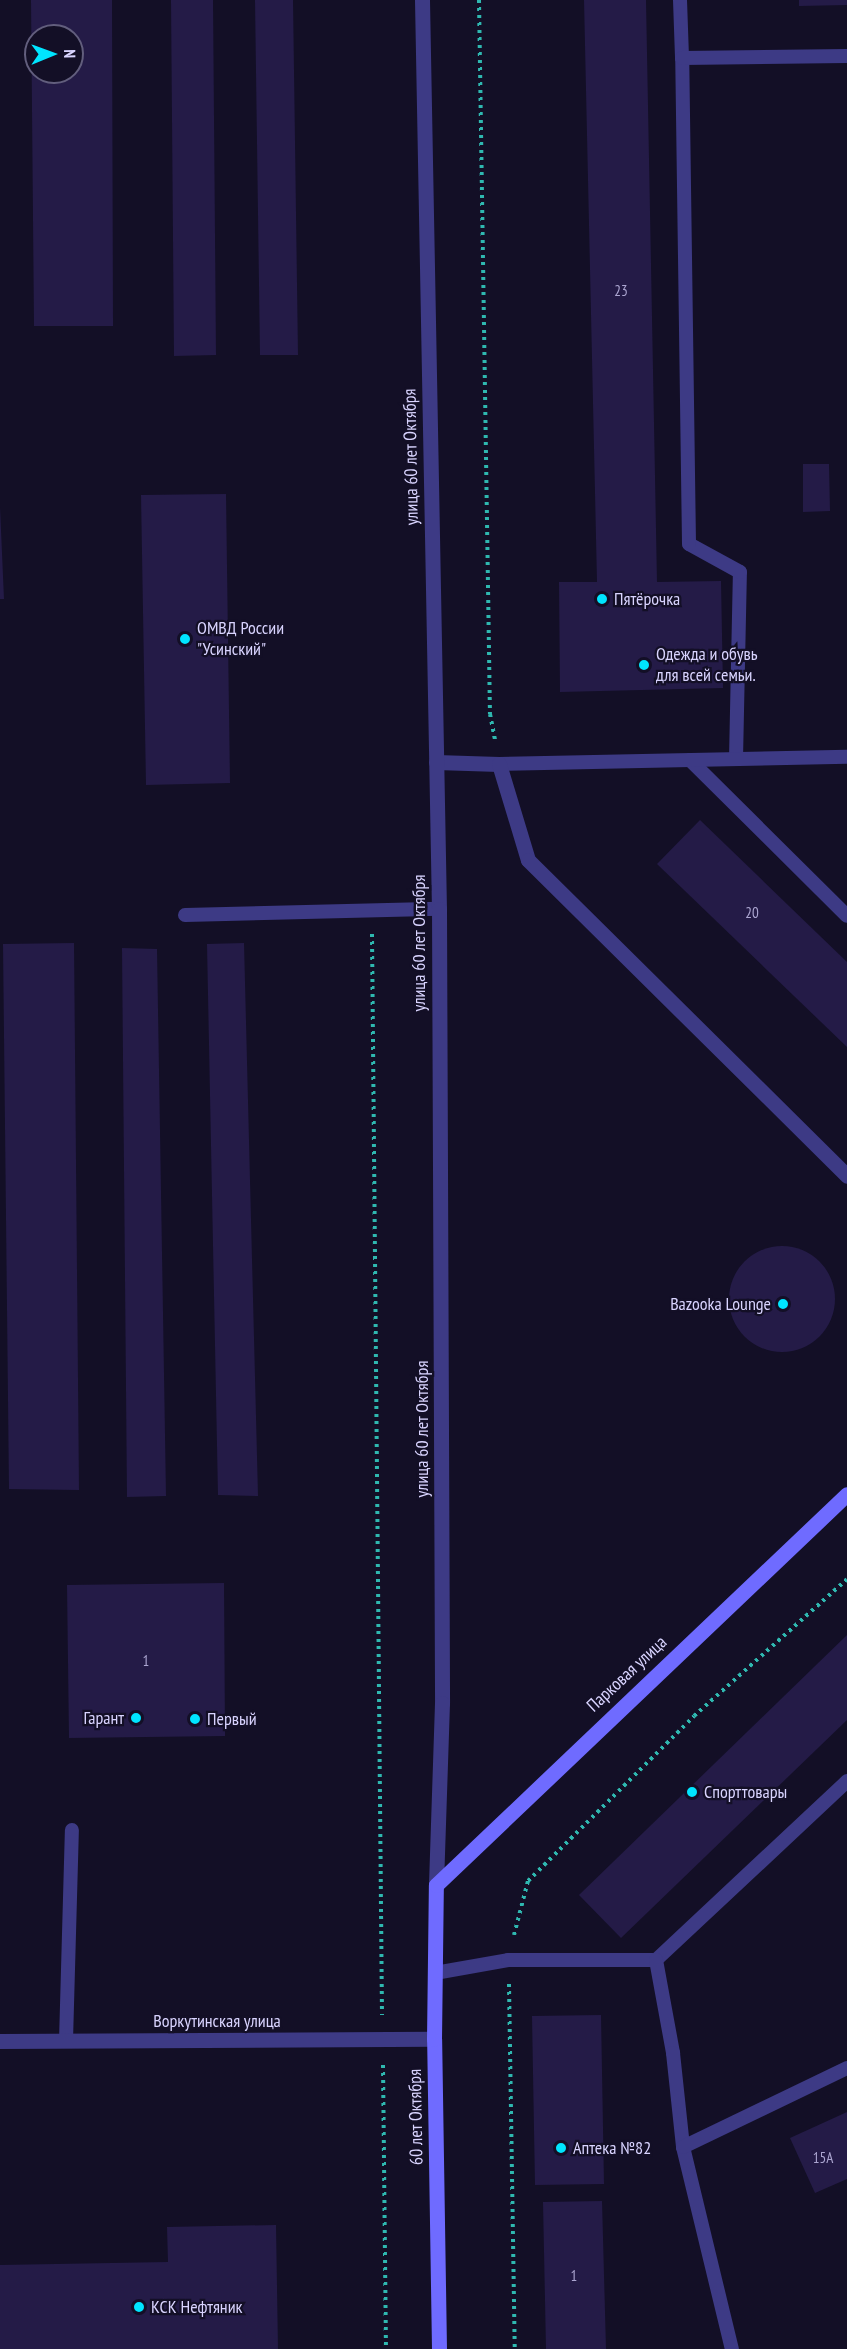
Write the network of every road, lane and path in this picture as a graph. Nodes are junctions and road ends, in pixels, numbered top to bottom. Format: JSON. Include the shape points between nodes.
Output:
{"nodes":[{"id":1,"x":422,"y":0,"type":"edge"},
{"id":2,"x":479,"y":0,"type":"edge"},
{"id":3,"x":680,"y":0,"type":"edge"},
{"id":4,"x":847,"y":56,"type":"edge"},
{"id":5,"x":682,"y":58,"type":"junction"},
{"id":6,"x":847,"y":757,"type":"edge"},
{"id":7,"x":736,"y":759,"type":"junction"},
{"id":8,"x":690,"y":760,"type":"junction"},
{"id":9,"x":436,"y":762,"type":"junction"},
{"id":10,"x":499,"y":764,"type":"junction"},
{"id":11,"x":439,"y":909,"type":"junction"},
{"id":12,"x":372,"y":910,"type":"junction"},
{"id":13,"x":185,"y":915,"type":"dead end"},
{"id":14,"x":847,"y":916,"type":"edge"},
{"id":15,"x":847,"y":1176,"type":"edge"},
{"id":16,"x":847,"y":1494,"type":"edge"},
{"id":17,"x":847,"y":1579,"type":"edge"},
{"id":18,"x":847,"y":1781,"type":"edge"},
{"id":19,"x":72,"y":1830,"type":"dead end"},
{"id":20,"x":436,"y":1885,"type":"junction"},
{"id":21,"x":508,"y":1960,"type":"junction"},
{"id":22,"x":656,"y":1960,"type":"junction"},
{"id":23,"x":435,"y":1973,"type":"junction"},
{"id":24,"x":382,"y":2039,"type":"junction"},
{"id":25,"x":434,"y":2039,"type":"junction"},
{"id":26,"x":0,"y":2041,"type":"edge"},
{"id":27,"x":66,"y":2041,"type":"junction"},
{"id":28,"x":847,"y":2068,"type":"edge"},
{"id":29,"x":683,"y":2147,"type":"junction"},
{"id":30,"x":386,"y":2349,"type":"edge"},
{"id":31,"x":439,"y":2349,"type":"edge"},
{"id":32,"x":515,"y":2349,"type":"edge"},
{"id":33,"x":732,"y":2349,"type":"edge"}],
"edges":[{"from":1,"to":9,"type":"street","name":"улица 60 лет Октября"},
{"from":2,"to":10,"type":"path","via":[[490,714]]},
{"from":3,"to":5,"type":"lane"},
{"from":4,"to":5,"type":"lane"},
{"from":5,"to":7,"type":"lane","via":[[689,544],[740,572]]},
{"from":6,"to":7,"type":"lane"},
{"from":7,"to":8,"type":"lane"},
{"from":8,"to":10,"type":"lane"},
{"from":8,"to":14,"type":"lane"},
{"from":9,"to":10,"type":"street"},
{"from":9,"to":11,"type":"street","name":"улица 60 лет Октября"},
{"from":10,"to":15,"type":"street","via":[[528,860]]},
{"from":11,"to":12,"type":"lane"},
{"from":11,"to":20,"type":"street","name":"улица 60 лет Октября","via":[[442,1703]]},
{"from":12,"to":13,"type":"lane"},
{"from":12,"to":24,"type":"path"},
{"from":16,"to":20,"type":"main road","name":"Парковая улица"},
{"from":17,"to":21,"type":"path","via":[[694,1716],[528,1881]]},
{"from":18,"to":22,"type":"lane"},
{"from":19,"to":27,"type":"lane"},
{"from":20,"to":23,"type":"main road","name":"60 лет Октября"},
{"from":21,"to":22,"type":"lane"},
{"from":21,"to":23,"type":"lane"},
{"from":21,"to":32,"type":"path"},
{"from":22,"to":29,"type":"lane","via":[[674,2053]]},
{"from":23,"to":25,"type":"main road","name":"60 лет Октября"},
{"from":24,"to":25,"type":"street","name":"Воркутинская улица"},
{"from":24,"to":27,"type":"street","name":"Воркутинская улица"},
{"from":24,"to":30,"type":"path"},
{"from":25,"to":31,"type":"main road","name":"60 лет Октября"},
{"from":26,"to":27,"type":"street","name":"Воркутинская улица"},
{"from":28,"to":29,"type":"lane"},
{"from":29,"to":33,"type":"lane"}]}
